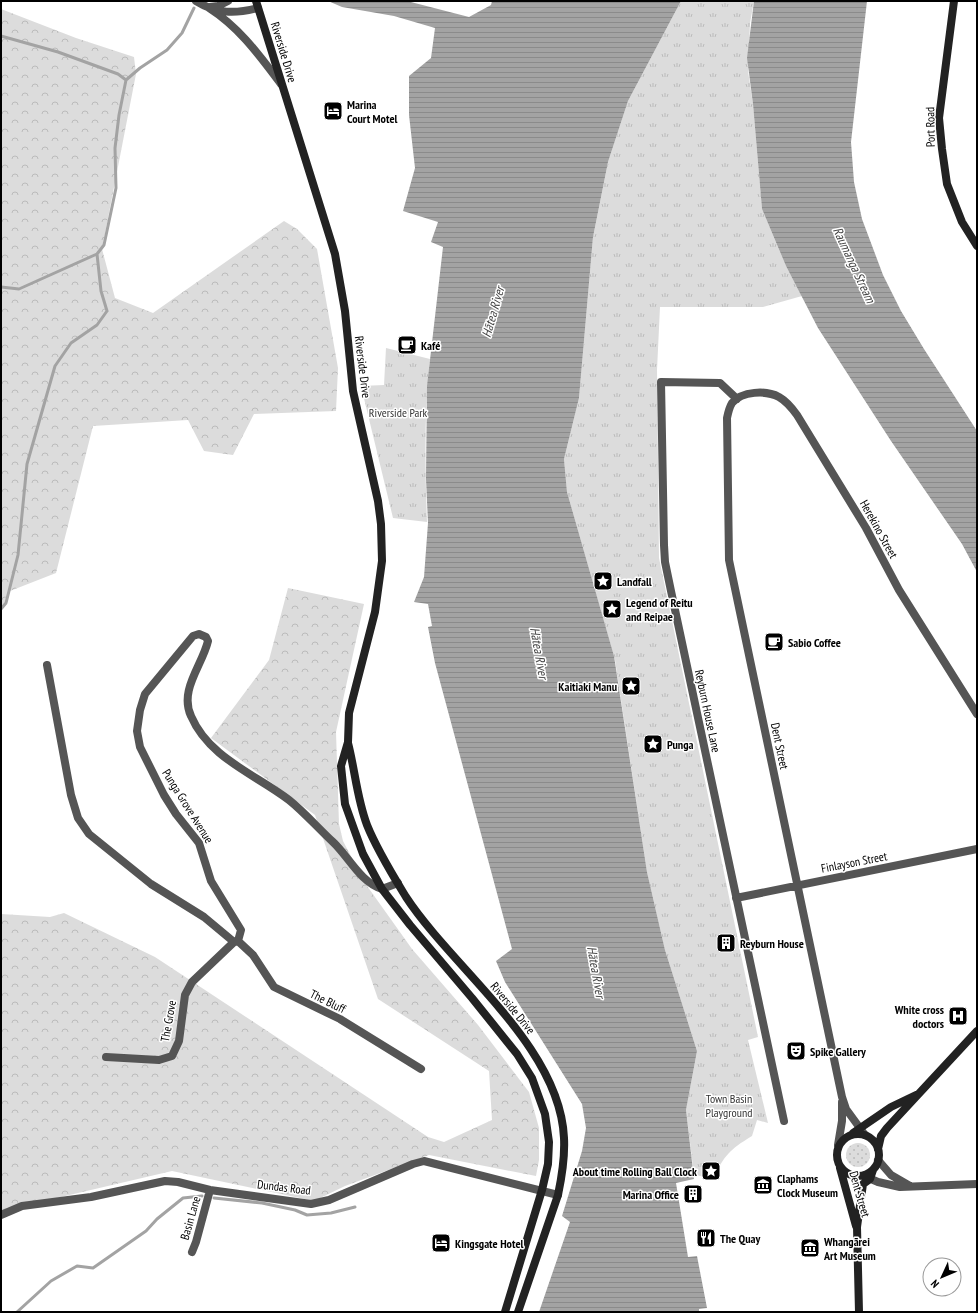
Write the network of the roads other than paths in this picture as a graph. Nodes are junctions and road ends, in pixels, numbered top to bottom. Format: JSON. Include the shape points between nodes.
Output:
{"nodes":[{"id":1,"x":196,"y":1,"type":"edge"},
{"id":2,"x":228,"y":1,"type":"edge"},
{"id":3,"x":954,"y":1,"type":"edge"},
{"id":4,"x":257,"y":4,"type":"edge"},
{"id":5,"x":209,"y":8,"type":"junction"},
{"id":6,"x":281,"y":84,"type":"junction"},
{"id":7,"x":977,"y":246,"type":"edge"},
{"id":8,"x":736,"y":399,"type":"junction"},
{"id":9,"x":47,"y":665,"type":"dead end"},
{"id":10,"x":977,"y":714,"type":"edge"},
{"id":11,"x":348,"y":742,"type":"junction"},
{"id":12,"x":977,"y":849,"type":"edge"},
{"id":13,"x":398,"y":883,"type":"junction"},
{"id":14,"x":798,"y":885,"type":"junction"},
{"id":15,"x":382,"y":889,"type":"junction"},
{"id":16,"x":736,"y":898,"type":"junction"},
{"id":17,"x":236,"y":942,"type":"junction"},
{"id":18,"x":977,"y":1031,"type":"edge"},
{"id":19,"x":106,"y":1057,"type":"dead end"},
{"id":20,"x":421,"y":1069,"type":"dead end"},
{"id":21,"x":917,"y":1094,"type":"junction"},
{"id":22,"x":842,"y":1097,"type":"junction"},
{"id":23,"x":784,"y":1121,"type":"dead end"},
{"id":24,"x":863,"y":1132,"type":"junction"},
{"id":25,"x":838,"y":1145,"type":"junction"},
{"id":26,"x":878,"y":1149,"type":"junction"},
{"id":27,"x":878,"y":1160,"type":"junction"},
{"id":28,"x":840,"y":1167,"type":"junction"},
{"id":29,"x":867,"y":1177,"type":"junction"},
{"id":30,"x":977,"y":1184,"type":"edge"},
{"id":31,"x":910,"y":1186,"type":"junction"},
{"id":32,"x":210,"y":1190,"type":"junction"},
{"id":33,"x":542,"y":1190,"type":"junction"},
{"id":34,"x":558,"y":1195,"type":"junction"},
{"id":35,"x":1,"y":1215,"type":"edge"},
{"id":36,"x":857,"y":1227,"type":"junction"},
{"id":37,"x":192,"y":1252,"type":"dead end"},
{"id":38,"x":505,"y":1312,"type":"edge"},
{"id":39,"x":518,"y":1312,"type":"edge"},
{"id":40,"x":859,"y":1312,"type":"edge"}],
"edges":[{"from":1,"to":5,"type":"street"},
{"from":2,"to":5,"type":"street"},
{"from":3,"to":7,"type":"main road","name":"Port Road","via":[[939,118],[947,184],[962,222]]},
{"from":4,"to":5,"type":"street","via":[[233,13]]},
{"from":4,"to":6,"type":"main road","name":"Riverside Drive"},
{"from":5,"to":6,"type":"street","via":[[236,28]]},
{"from":6,"to":11,"type":"main road","name":"Riverside Drive","via":[[335,254],[345,311],[353,391],[381,524],[382,562],[375,612],[349,713]]},
{"from":8,"to":10,"type":"street","name":"Herekino Street","via":[[750,394],[769,394],[785,402],[797,415],[866,528],[899,590]]},
{"from":8,"to":14,"type":"street","name":"Dent Street","via":[[727,418],[729,560]]},
{"from":8,"to":16,"type":"street","name":"Reyburn House Lane","via":[[720,382],[661,382],[665,562]]},
{"from":9,"to":17,"type":"street","via":[[71,795],[78,818],[88,834],[151,884],[204,917]]},
{"from":11,"to":13,"type":"main road","name":"Riverside Drive","via":[[367,825]]},
{"from":11,"to":15,"type":"main road","name":"Riverside Drive","via":[[341,766],[346,804],[363,854]]},
{"from":12,"to":14,"type":"street","name":"Finlayson Street"},
{"from":13,"to":15,"type":"street"},
{"from":13,"to":34,"type":"main road","name":"Riverside Drive","via":[[420,915],[516,1030],[544,1072],[559,1108],[564,1138],[564,1162]]},
{"from":14,"to":16,"type":"street","name":"Finlayson Street"},
{"from":14,"to":22,"type":"street","name":"Dent Street"},
{"from":15,"to":17,"type":"street","name":"Punga Grove Avenue","via":[[364,879],[340,848],[290,800],[233,764],[219,753],[198,728],[190,715],[187,701],[190,684],[208,642],[206,637],[199,634],[193,636],[145,694],[137,731],[140,747],[164,795],[199,843],[211,881],[241,930]]},
{"from":15,"to":33,"type":"main road","name":"Riverside Drive","via":[[506,1039],[532,1078],[545,1114],[548,1142],[548,1164]]},
{"from":16,"to":23,"type":"street","name":"Reyburn House Lane"},
{"from":17,"to":19,"type":"street","name":"The Grove","via":[[192,982],[185,995],[179,1041],[172,1056],[160,1060]]},
{"from":17,"to":20,"type":"street","name":"The Bluff","via":[[253,955],[274,988],[340,1019]]},
{"from":18,"to":21,"type":"main road"},
{"from":21,"to":24,"type":"main road","via":[[891,1107]]},
{"from":21,"to":26,"type":"main road","via":[[881,1136]]},
{"from":22,"to":24,"type":"street","name":"Dent Street","via":[[846,1109]]},
{"from":22,"to":25,"type":"street","name":"Dent Street"},
{"from":24,"to":25,"type":"main road","via":[[851,1134]]},
{"from":24,"to":26,"type":"main road","via":[[874,1140]]},
{"from":25,"to":28,"type":"main road","via":[[836,1156]]},
{"from":26,"to":27,"type":"main road"},
{"from":27,"to":29,"type":"main road"},
{"from":27,"to":31,"type":"street","via":[[891,1175]]},
{"from":28,"to":29,"type":"main road","via":[[850,1175]]},
{"from":28,"to":36,"type":"main road","name":"Dent Street"},
{"from":29,"to":31,"type":"street","via":[[894,1187]]},
{"from":29,"to":36,"type":"main road","name":"Dent Street","via":[[863,1184]]},
{"from":30,"to":31,"type":"street"},
{"from":32,"to":33,"type":"street","name":"Dundas Road","via":[[311,1204],[329,1200],[424,1161]]},
{"from":32,"to":35,"type":"street","name":"Dundas Road","via":[[165,1181],[91,1198],[22,1206]]},
{"from":32,"to":37,"type":"street","name":"Basin Lane"},
{"from":33,"to":34,"type":"street","name":"Dundas Road"},
{"from":33,"to":38,"type":"main road","name":"Riverside Drive"},
{"from":34,"to":39,"type":"main road","name":"Riverside Drive"},
{"from":36,"to":40,"type":"main road","name":"Dent Street"}]}
